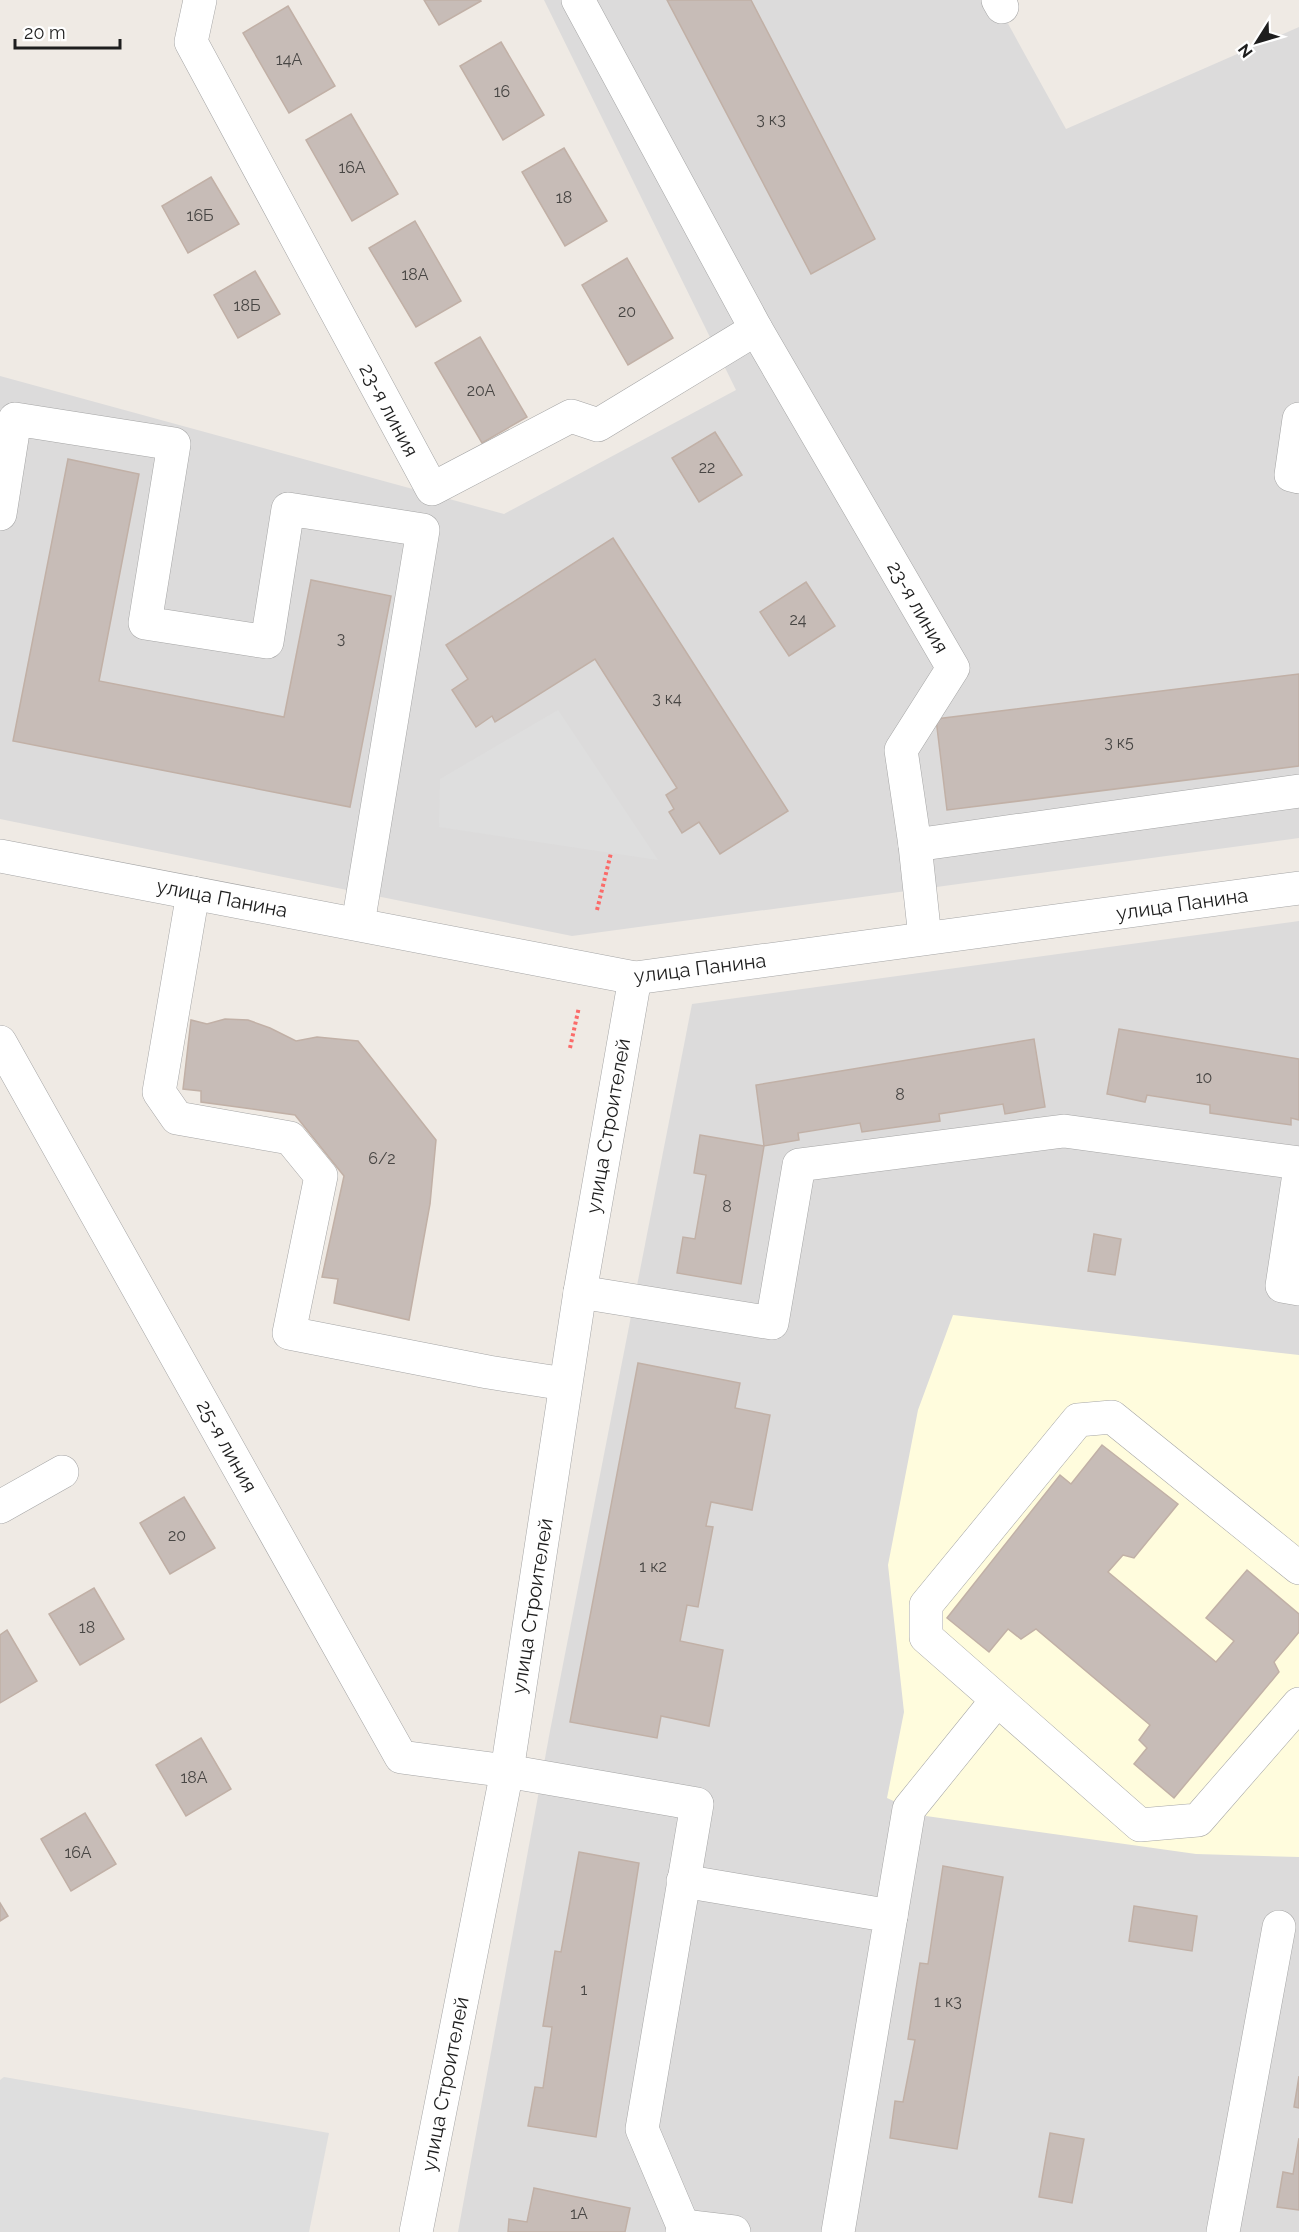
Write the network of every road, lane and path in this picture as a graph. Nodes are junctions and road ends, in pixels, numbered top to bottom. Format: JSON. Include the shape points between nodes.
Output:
{"nodes":[{"id":1,"x":200,"y":0,"type":"edge"},
{"id":2,"x":578,"y":0,"type":"edge"},
{"id":3,"x":756,"y":329,"type":"junction"},
{"id":4,"x":1299,"y":419,"type":"edge"},
{"id":5,"x":1299,"y":477,"type":"edge"},
{"id":6,"x":0,"y":514,"type":"edge"},
{"id":7,"x":1299,"y":791,"type":"edge"},
{"id":8,"x":915,"y":845,"type":"junction"},
{"id":9,"x":611,"y":853,"type":"dead end"},
{"id":10,"x":0,"y":856,"type":"edge"},
{"id":11,"x":1299,"y":888,"type":"edge"},
{"id":12,"x":193,"y":893,"type":"junction"},
{"id":13,"x":597,"y":910,"type":"dead end"},
{"id":14,"x":358,"y":924,"type":"junction"},
{"id":15,"x":925,"y":938,"type":"junction"},
{"id":16,"x":634,"y":978,"type":"junction"},
{"id":17,"x":579,"y":1007,"type":"dead end"},
{"id":18,"x":0,"y":1042,"type":"edge"},
{"id":19,"x":570,"y":1048,"type":"dead end"},
{"id":20,"x":1299,"y":1163,"type":"edge"},
{"id":21,"x":1299,"y":1174,"type":"edge"},
{"id":22,"x":1299,"y":1289,"type":"edge"},
{"id":23,"x":580,"y":1292,"type":"junction"},
{"id":24,"x":565,"y":1384,"type":"junction"},
{"id":25,"x":62,"y":1472,"type":"dead end"},
{"id":26,"x":0,"y":1508,"type":"edge"},
{"id":27,"x":1299,"y":1568,"type":"edge"},
{"id":28,"x":997,"y":1700,"type":"junction"},
{"id":29,"x":1299,"y":1704,"type":"edge"},
{"id":30,"x":507,"y":1771,"type":"junction"},
{"id":31,"x":683,"y":1881,"type":"junction"},
{"id":32,"x":891,"y":1916,"type":"junction"},
{"id":33,"x":1279,"y":1927,"type":"dead end"},
{"id":34,"x":683,"y":2229,"type":"edge"},
{"id":35,"x":416,"y":2232,"type":"edge"},
{"id":36,"x":734,"y":2232,"type":"edge"},
{"id":37,"x":838,"y":2232,"type":"edge"},
{"id":38,"x":1223,"y":2232,"type":"edge"}],
"edges":[{"from":1,"to":3,"type":"street","name":"23-я линия","via":[[191,42],[432,489],[571,416],[598,425]]},
{"from":2,"to":3,"type":"street","name":"23-я линия"},
{"from":3,"to":8,"type":"street","name":"23-я линия","via":[[953,668],[901,750]]},
{"from":4,"to":5,"type":"street","via":[[1290,475]]},
{"from":6,"to":14,"type":"street","via":[[15,419],[174,444],[146,623],[267,642],[288,509],[423,530]]},
{"from":7,"to":8,"type":"street"},
{"from":8,"to":15,"type":"street","name":"23-я линия"},
{"from":9,"to":13,"type":"path"},
{"from":10,"to":12,"type":"street","name":"улица Панина"},
{"from":11,"to":15,"type":"street","name":"улица Панина"},
{"from":12,"to":14,"type":"street","name":"улица Панина"},
{"from":12,"to":24,"type":"street","via":[[159,1092],[177,1118],[290,1138],[321,1176],[289,1333]]},
{"from":14,"to":16,"type":"street","name":"улица Панина"},
{"from":15,"to":16,"type":"street","name":"улица Панина"},
{"from":16,"to":23,"type":"street","name":"улица Строителей"},
{"from":17,"to":19,"type":"path"},
{"from":18,"to":30,"type":"street","name":"25-я линия","via":[[401,1757]]},
{"from":20,"to":23,"type":"street","via":[[1064,1131],[799,1165],[772,1323]]},
{"from":21,"to":22,"type":"street","via":[[1282,1286]]},
{"from":23,"to":24,"type":"street","name":"улица Строителей"},
{"from":24,"to":30,"type":"street","name":"улица Строителей"},
{"from":25,"to":26,"type":"street"},
{"from":27,"to":28,"type":"street","via":[[1112,1417],[1078,1420],[926,1605],[926,1637]]},
{"from":28,"to":29,"type":"street","via":[[1140,1825],[1198,1820]]},
{"from":28,"to":32,"type":"street","via":[[909,1809]]},
{"from":30,"to":31,"type":"street","via":[[697,1804]]},
{"from":30,"to":35,"type":"street","name":"улица Строителей"},
{"from":31,"to":32,"type":"street"},
{"from":31,"to":34,"type":"street","via":[[642,2129]]},
{"from":32,"to":37,"type":"street"},
{"from":33,"to":38,"type":"street"},
{"from":34,"to":36,"type":"street"}]}
